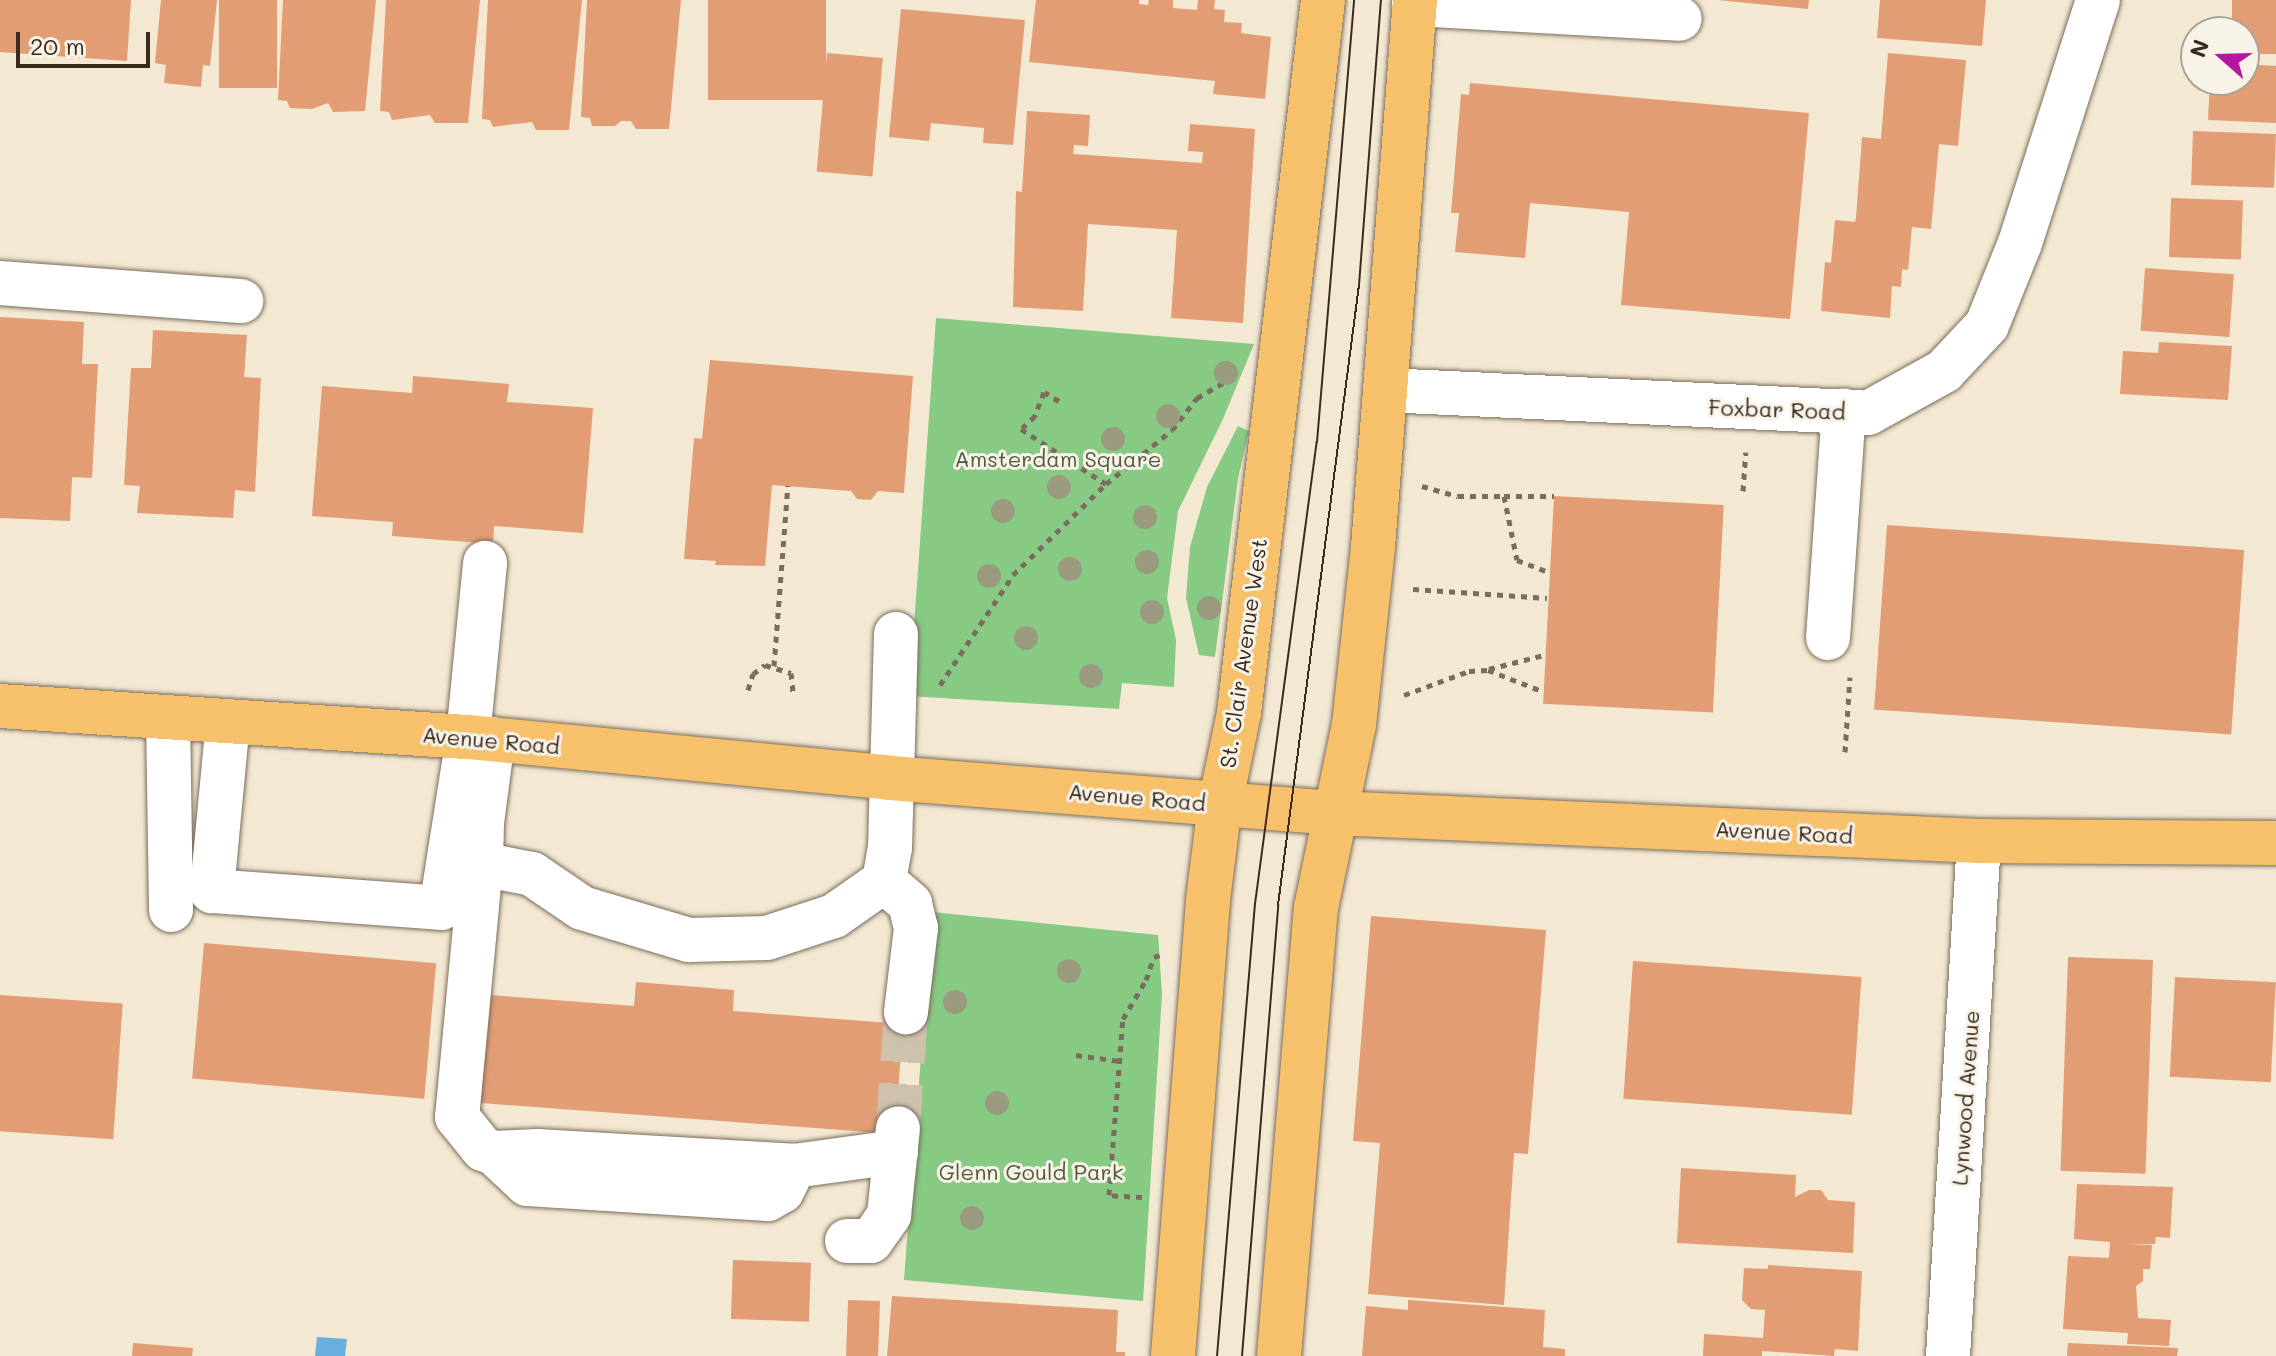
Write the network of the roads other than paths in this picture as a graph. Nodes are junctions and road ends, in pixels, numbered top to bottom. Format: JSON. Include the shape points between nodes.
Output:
{"nodes":[{"id":1,"x":1323,"y":0,"type":"edge"},
{"id":2,"x":2098,"y":0,"type":"edge"},
{"id":3,"x":1414,"y":2,"type":"edge"},
{"id":4,"x":1680,"y":19,"type":"dead end"},
{"id":5,"x":0,"y":283,"type":"edge"},
{"id":6,"x":241,"y":301,"type":"dead end"},
{"id":7,"x":1385,"y":390,"type":"junction"},
{"id":8,"x":1844,"y":411,"type":"junction"},
{"id":9,"x":485,"y":563,"type":"dead end"},
{"id":10,"x":896,"y":634,"type":"dead end"},
{"id":11,"x":1840,"y":650,"type":"road end"},
{"id":12,"x":0,"y":706,"type":"edge"},
{"id":13,"x":168,"y":717,"type":"junction"},
{"id":14,"x":228,"y":721,"type":"junction"},
{"id":15,"x":480,"y":738,"type":"junction"},
{"id":16,"x":890,"y":778,"type":"junction"},
{"id":17,"x":1220,"y":804,"type":"junction"},
{"id":18,"x":1333,"y":813,"type":"junction"},
{"id":19,"x":1979,"y":841,"type":"junction"},
{"id":20,"x":2276,"y":843,"type":"edge"},
{"id":21,"x":481,"y":864,"type":"junction"},
{"id":22,"x":884,"y":881,"type":"junction"},
{"id":23,"x":171,"y":910,"type":"dead end"},
{"id":24,"x":906,"y":1012,"type":"tunnel mouth"},
{"id":25,"x":847,"y":1241,"type":"dead end"},
{"id":26,"x":1173,"y":1356,"type":"edge"},
{"id":27,"x":1279,"y":1356,"type":"edge"},
{"id":28,"x":1948,"y":1356,"type":"edge"}],
"edges":[{"from":1,"to":17,"type":"main road","name":"St. Clair Avenue West","via":[[1239,713]]},
{"from":2,"to":8,"type":"street","name":"Foxbar Road","via":[[2020,243],[1987,325],[1944,371],[1868,413]]},
{"from":3,"to":4,"type":"street"},
{"from":3,"to":7,"type":"main road"},
{"from":5,"to":6,"type":"street"},
{"from":7,"to":8,"type":"street","name":"Foxbar Road"},
{"from":7,"to":18,"type":"main road","via":[[1354,725]]},
{"from":8,"to":11,"type":"street"},
{"from":9,"to":15,"type":"street"},
{"from":10,"to":16,"type":"street"},
{"from":12,"to":13,"type":"main road","name":"Avenue Road"},
{"from":13,"to":14,"type":"main road","name":"Avenue Road"},
{"from":13,"to":23,"type":"street"},
{"from":14,"to":15,"type":"main road","name":"Avenue Road"},
{"from":14,"to":15,"type":"street","via":[[212,891],[441,908]]},
{"from":15,"to":16,"type":"main road","name":"Avenue Road"},
{"from":15,"to":21,"type":"street"},
{"from":16,"to":17,"type":"main road","name":"Avenue Road"},
{"from":16,"to":22,"type":"street","via":[[890,848]]},
{"from":17,"to":18,"type":"main road","name":"Avenue Road"},
{"from":17,"to":26,"type":"main road","name":"St. Clair Avenue West"},
{"from":18,"to":19,"type":"main road","name":"Avenue Road"},
{"from":18,"to":27,"type":"main road","via":[[1316,908]]},
{"from":19,"to":20,"type":"main road","name":"Avenue Road"},
{"from":19,"to":28,"type":"street","name":"Lynwood Avenue"},
{"from":21,"to":22,"type":"street","via":[[532,874],[582,908],[689,940],[767,938],[834,916]]},
{"from":21,"to":25,"type":"street","via":[[457,1117],[483,1149],[794,1166],[897,1140],[889,1215],[871,1241]]},
{"from":22,"to":24,"type":"street","via":[[910,904],[916,928]]}]}
